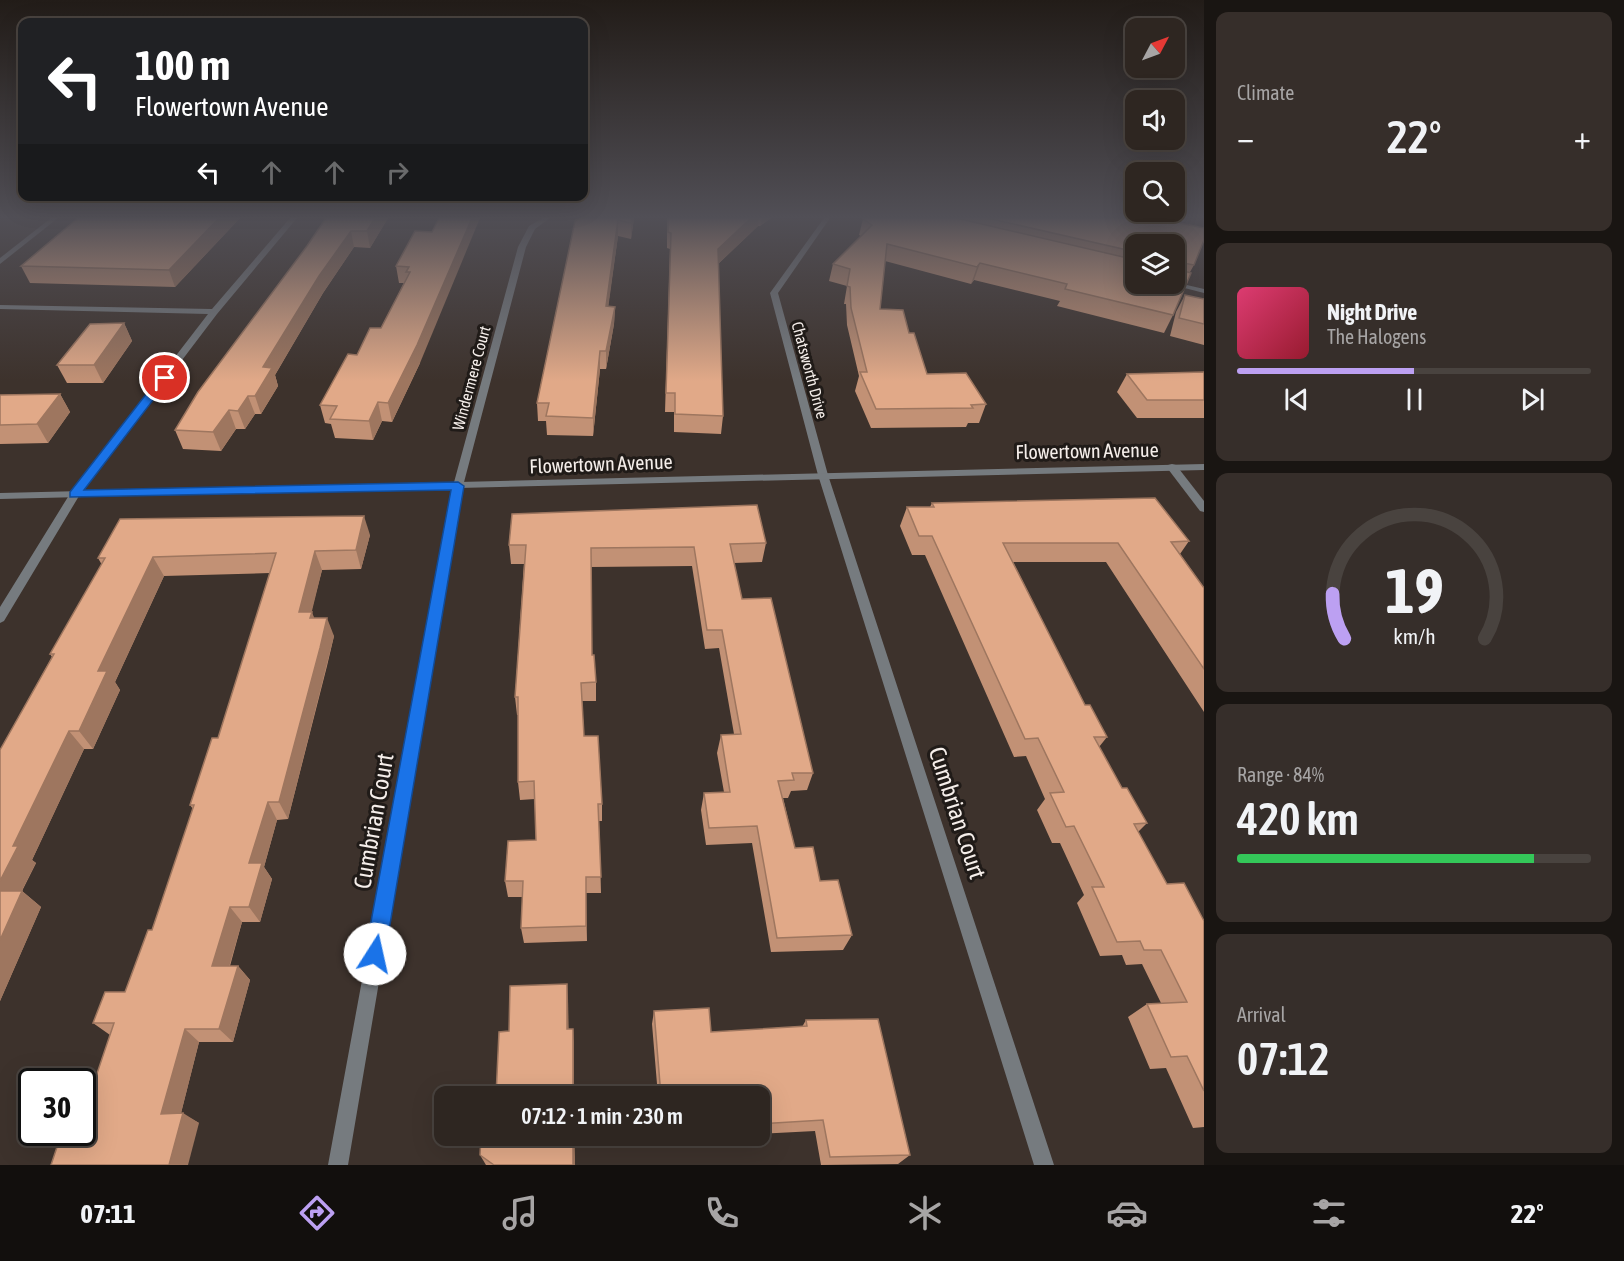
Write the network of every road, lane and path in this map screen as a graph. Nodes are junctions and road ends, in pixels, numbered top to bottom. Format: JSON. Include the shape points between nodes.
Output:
{"nodes":[{"id":1,"x":248,"y":272,"type":"edge"},
{"id":2,"x":515,"y":272,"type":"edge"},
{"id":3,"x":789,"y":272,"type":"edge"},
{"id":4,"x":1185,"y":287,"type":"edge"},
{"id":5,"x":1204,"y":291,"type":"edge"},
{"id":6,"x":0,"y":307,"type":"edge"},
{"id":7,"x":214,"y":312,"type":"junction"},
{"id":8,"x":1204,"y":467,"type":"edge"},
{"id":9,"x":1172,"y":468,"type":"junction"},
{"id":10,"x":823,"y":475,"type":"junction"},
{"id":11,"x":458,"y":486,"type":"junction"},
{"id":12,"x":75,"y":494,"type":"junction"},
{"id":13,"x":0,"y":496,"type":"edge"},
{"id":14,"x":1204,"y":508,"type":"edge"},
{"id":15,"x":0,"y":618,"type":"edge"},
{"id":16,"x":338,"y":1165,"type":"edge"},
{"id":17,"x":1044,"y":1165,"type":"edge"}],
"edges":[{"from":1,"to":7,"type":"street"},
{"from":2,"to":11,"type":"street","name":"Windermere Court"},
{"from":3,"to":10,"type":"street","name":"Chatsworth Drive","via":[[774,293]]},
{"from":4,"to":5,"type":"street"},
{"from":6,"to":7,"type":"street"},
{"from":7,"to":12,"type":"street"},
{"from":8,"to":9,"type":"street","name":"Flowertown Avenue"},
{"from":9,"to":10,"type":"street","name":"Flowertown Avenue"},
{"from":9,"to":14,"type":"street"},
{"from":10,"to":11,"type":"street","name":"Flowertown Avenue"},
{"from":10,"to":17,"type":"street","name":"Cumbrian Court"},
{"from":11,"to":12,"type":"street","name":"Flowertown Avenue"},
{"from":11,"to":16,"type":"street","name":"Cumbrian Court"},
{"from":12,"to":13,"type":"street","name":"Flowertown Avenue"},
{"from":12,"to":15,"type":"street"}]}
